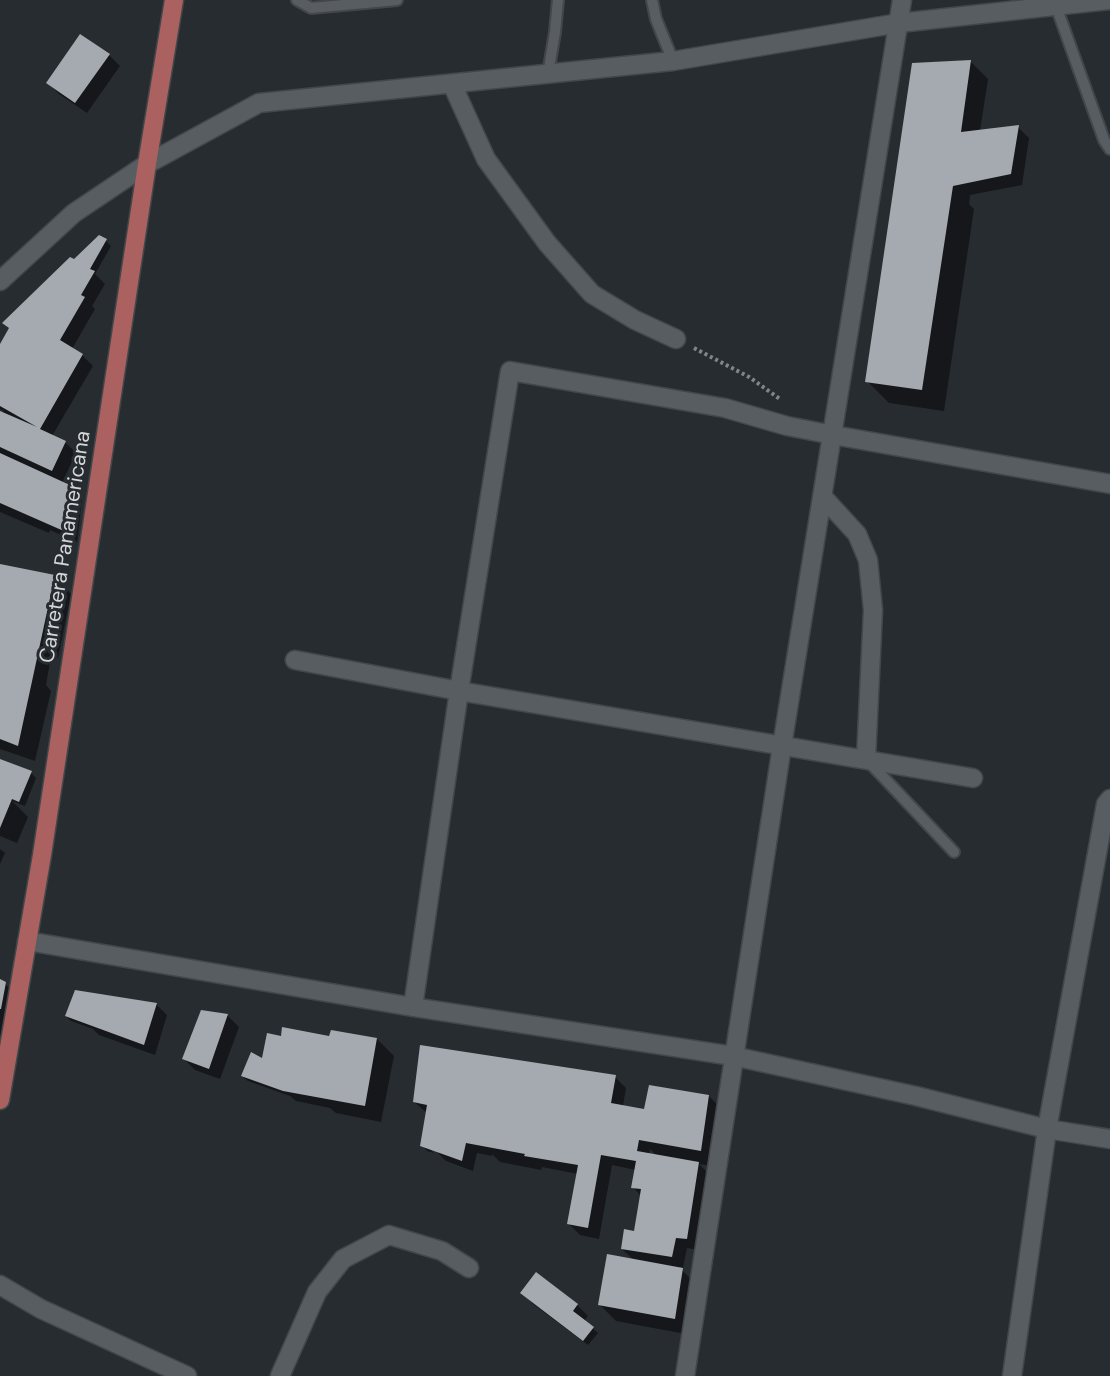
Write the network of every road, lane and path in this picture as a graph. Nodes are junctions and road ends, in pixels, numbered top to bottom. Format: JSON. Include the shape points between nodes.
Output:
{"nodes":[{"id":1,"x":174,"y":0,"type":"edge"},
{"id":2,"x":297,"y":0,"type":"edge"},
{"id":3,"x":397,"y":0,"type":"edge"},
{"id":4,"x":558,"y":0,"type":"edge"},
{"id":5,"x":652,"y":0,"type":"edge"},
{"id":6,"x":902,"y":0,"type":"edge"},
{"id":7,"x":1109,"y":0,"type":"edge"},
{"id":8,"x":1056,"y":6,"type":"junction"},
{"id":9,"x":899,"y":23,"type":"junction"},
{"id":10,"x":673,"y":61,"type":"junction"},
{"id":11,"x":548,"y":74,"type":"junction"},
{"id":12,"x":452,"y":84,"type":"junction"},
{"id":13,"x":1110,"y":149,"type":"edge"},
{"id":14,"x":147,"y":164,"type":"junction"},
{"id":15,"x":0,"y":281,"type":"edge"},
{"id":16,"x":676,"y":339,"type":"joint"},
{"id":17,"x":786,"y":403,"type":"dead end"},
{"id":18,"x":833,"y":435,"type":"junction"},
{"id":19,"x":1110,"y":484,"type":"edge"},
{"id":20,"x":823,"y":497,"type":"junction"},
{"id":21,"x":295,"y":660,"type":"dead end"},
{"id":22,"x":459,"y":691,"type":"junction"},
{"id":23,"x":782,"y":746,"type":"junction"},
{"id":24,"x":866,"y":759,"type":"junction"},
{"id":25,"x":973,"y":778,"type":"dead end"},
{"id":26,"x":1110,"y":799,"type":"edge"},
{"id":27,"x":954,"y":852,"type":"dead end"},
{"id":28,"x":27,"y":941,"type":"junction"},
{"id":29,"x":413,"y":1007,"type":"junction"},
{"id":30,"x":733,"y":1056,"type":"junction"},
{"id":31,"x":0,"y":1100,"type":"edge"},
{"id":32,"x":1047,"y":1129,"type":"junction"},
{"id":33,"x":1110,"y":1139,"type":"edge"},
{"id":34,"x":469,"y":1268,"type":"dead end"},
{"id":35,"x":0,"y":1285,"type":"edge"},
{"id":36,"x":187,"y":1376,"type":"edge"},
{"id":37,"x":280,"y":1376,"type":"edge"},
{"id":38,"x":685,"y":1376,"type":"edge"},
{"id":39,"x":1012,"y":1376,"type":"edge"}],
"edges":[{"from":1,"to":14,"type":"main road","name":"Carretera Panamericana"},
{"from":2,"to":3,"type":"lane","via":[[311,8]]},
{"from":4,"to":11,"type":"lane"},
{"from":5,"to":10,"type":"lane"},
{"from":6,"to":9,"type":"street"},
{"from":7,"to":8,"type":"street"},
{"from":8,"to":9,"type":"street"},
{"from":8,"to":13,"type":"lane"},
{"from":9,"to":10,"type":"street"},
{"from":9,"to":18,"type":"street"},
{"from":10,"to":11,"type":"street"},
{"from":11,"to":12,"type":"street"},
{"from":12,"to":14,"type":"street","via":[[259,104]]},
{"from":12,"to":16,"type":"street","via":[[486,159],[547,243],[584,286],[635,320]]},
{"from":14,"to":15,"type":"street","via":[[74,213]]},
{"from":14,"to":28,"type":"main road","name":"Carretera Panamericana"},
{"from":16,"to":17,"type":"path","via":[[749,377]]},
{"from":18,"to":19,"type":"street"},
{"from":18,"to":20,"type":"street"},
{"from":18,"to":22,"type":"street","via":[[725,408],[510,371]]},
{"from":20,"to":23,"type":"street"},
{"from":20,"to":24,"type":"street","via":[[857,534],[868,560],[873,610]]},
{"from":21,"to":22,"type":"street"},
{"from":22,"to":23,"type":"street"},
{"from":22,"to":29,"type":"street"},
{"from":23,"to":24,"type":"street"},
{"from":23,"to":30,"type":"street"},
{"from":24,"to":25,"type":"street"},
{"from":24,"to":27,"type":"lane"},
{"from":26,"to":32,"type":"street"},
{"from":28,"to":29,"type":"street"},
{"from":28,"to":31,"type":"main road","name":"Carretera Panamericana"},
{"from":29,"to":30,"type":"street"},
{"from":30,"to":32,"type":"street"},
{"from":30,"to":38,"type":"street"},
{"from":32,"to":33,"type":"street"},
{"from":32,"to":39,"type":"street"},
{"from":34,"to":37,"type":"street","via":[[442,1251],[389,1235],[343,1259],[317,1292]]},
{"from":35,"to":36,"type":"street","via":[[41,1309]]}]}
